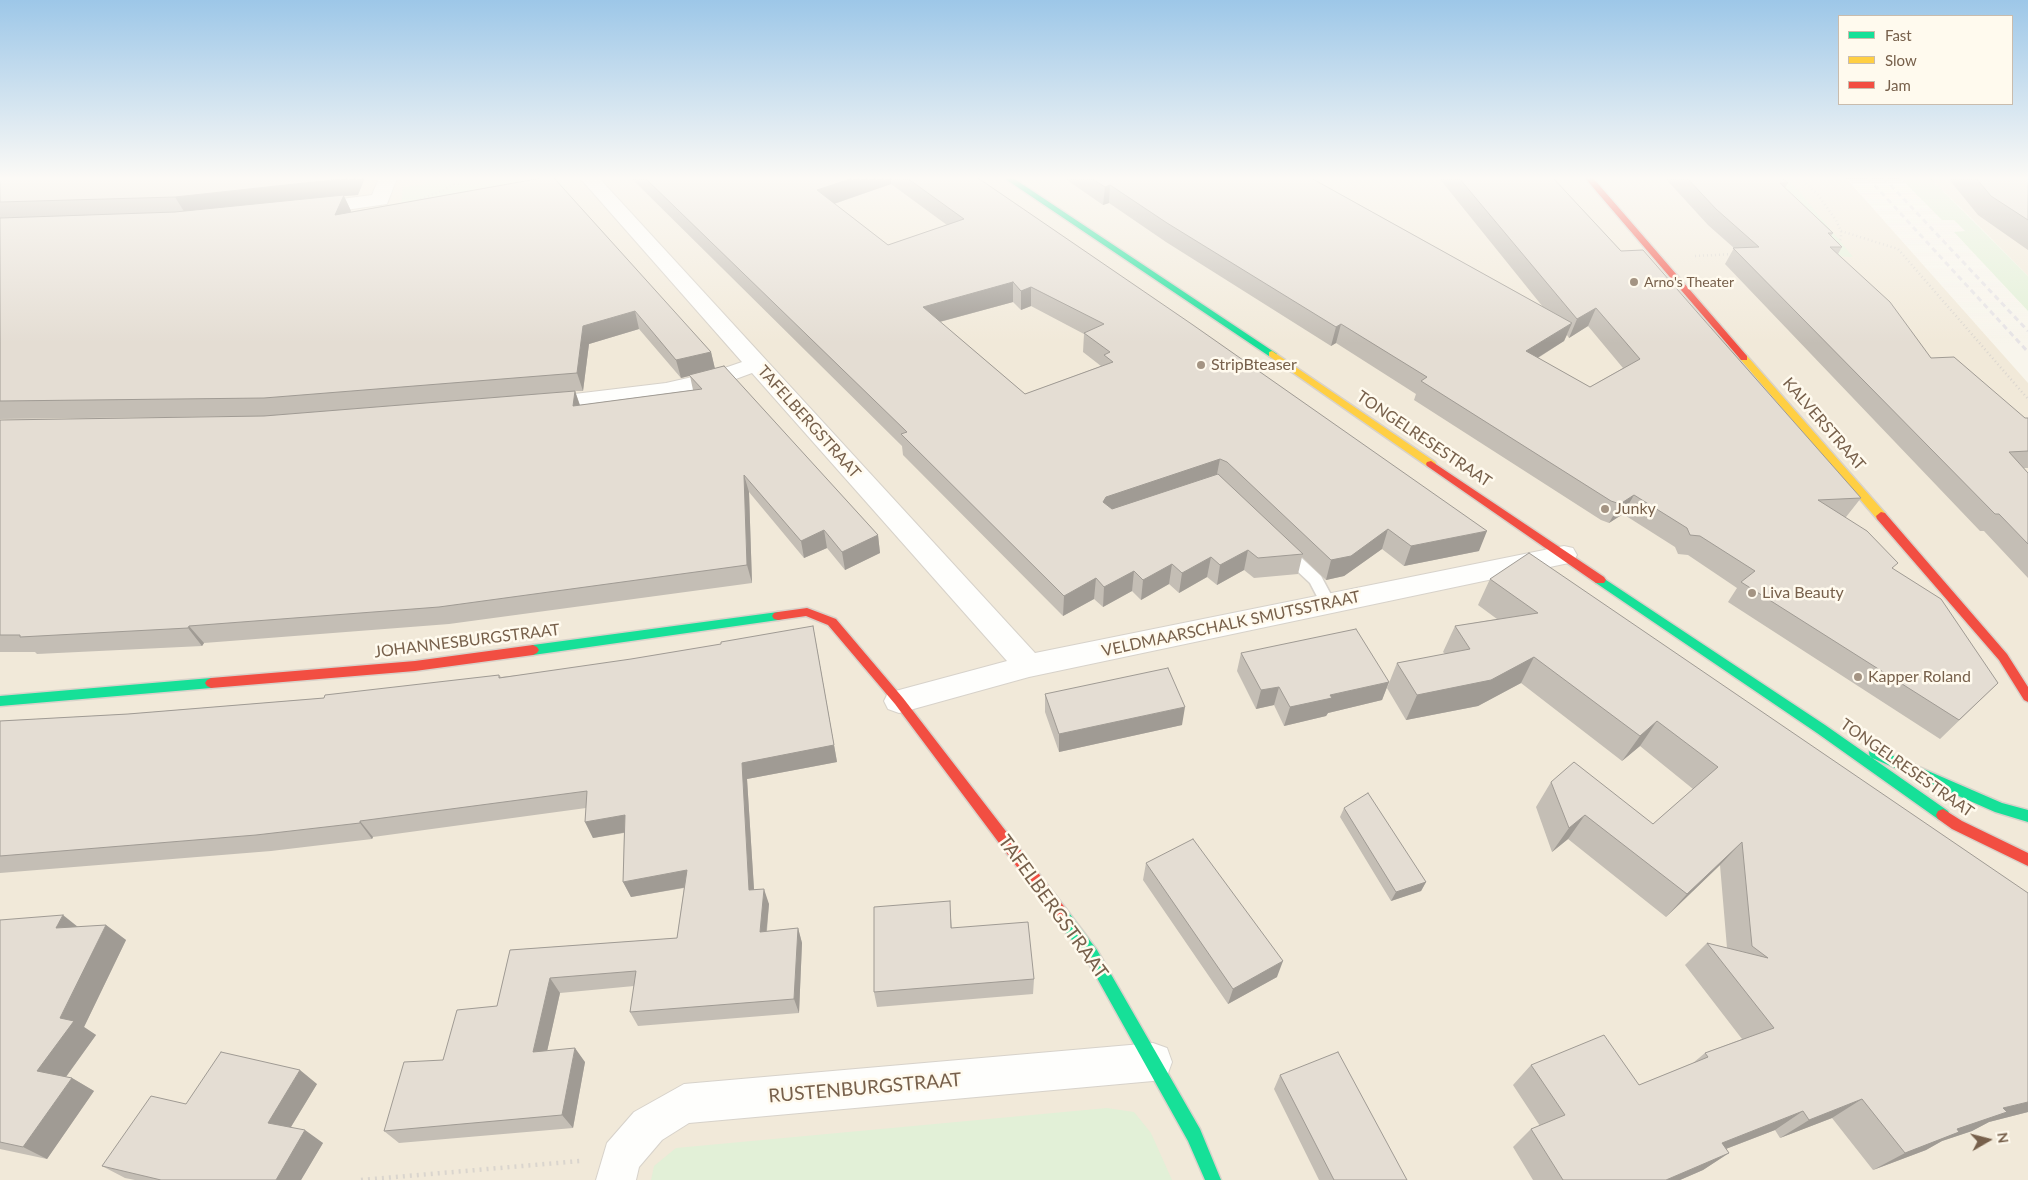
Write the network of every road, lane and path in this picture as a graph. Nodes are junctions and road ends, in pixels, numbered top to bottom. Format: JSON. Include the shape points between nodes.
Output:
{"nodes":[{"id":1,"x":639,"y":233,"type":"edge"},
{"id":2,"x":1091,"y":233,"type":"edge"},
{"id":3,"x":1636,"y":233,"type":"edge"},
{"id":4,"x":1841,"y":233,"type":"edge"},
{"id":5,"x":1845,"y":233,"type":"edge"},
{"id":6,"x":1830,"y":249,"type":"edge"},
{"id":7,"x":1736,"y":254,"type":"edge"},
{"id":8,"x":1657,"y":257,"type":"junction"},
{"id":9,"x":758,"y":364,"type":"junction"},
{"id":10,"x":2028,"y":399,"type":"edge"},
{"id":11,"x":524,"y":406,"type":"edge"},
{"id":12,"x":1274,"y":540,"type":"edge"},
{"id":13,"x":1564,"y":555,"type":"junction"},
{"id":14,"x":1328,"y":604,"type":"junction"},
{"id":15,"x":1029,"y":666,"type":"junction"},
{"id":16,"x":2028,"y":697,"type":"edge"},
{"id":17,"x":0,"y":701,"type":"edge"},
{"id":18,"x":899,"y":701,"type":"junction"},
{"id":19,"x":1821,"y":728,"type":"junction"},
{"id":20,"x":2028,"y":816,"type":"edge"},
{"id":21,"x":2028,"y":860,"type":"edge"},
{"id":22,"x":1153,"y":1062,"type":"junction"},
{"id":23,"x":618,"y":1169,"type":"edge"},
{"id":24,"x":361,"y":1180,"type":"edge"},
{"id":25,"x":1213,"y":1180,"type":"edge"}],
"edges":[{"from":1,"to":9,"type":"street","name":"TAFELBERGSTRAAT"},
{"from":2,"to":13,"type":"street","name":"TONGELRESESTRAAT"},
{"from":3,"to":8,"type":"street","name":"KALVERSTRAAT"},
{"from":4,"to":6,"type":"path","via":[[1836,247]]},
{"from":5,"to":10,"type":"path","via":[[1898,249]]},
{"from":7,"to":8,"type":"path"},
{"from":8,"to":16,"type":"street","name":"KALVERSTRAAT","via":[[2003,656]]},
{"from":9,"to":11,"type":"street","via":[[718,378],[666,390]]},
{"from":9,"to":15,"type":"street","name":"TAFELBERGSTRAAT"},
{"from":12,"to":14,"type":"lane","via":[[1316,580]]},
{"from":13,"to":14,"type":"street","name":"VELDMAARSCHALK SMUTSSTRAAT"},
{"from":13,"to":19,"type":"street","name":"TONGELRESESTRAAT"},
{"from":14,"to":15,"type":"street","name":"VELDMAARSCHALK SMUTSSTRAAT"},
{"from":15,"to":18,"type":"street","name":"VELDMAARSCHALK SMUTSSTRAAT"},
{"from":17,"to":18,"type":"street","name":"JOHANNESBURGSTRAAT","via":[[415,666],[807,612],[832,622]]},
{"from":18,"to":22,"type":"street","name":"TAFELBERGSTRAAT","via":[[1092,955]]},
{"from":19,"to":20,"type":"street","name":"TONGELRESESTRAAT","via":[[2000,808]]},
{"from":19,"to":21,"type":"street","name":"TONGELRESESTRAAT","via":[[1957,826]]},
{"from":22,"to":23,"type":"street","name":"RUSTENBURGSTRAAT","via":[[684,1104],[648,1126]]},
{"from":22,"to":25,"type":"street","name":"TAFELBERGSTRAAT","via":[[1194,1135]]},
{"from":23,"to":24,"type":"path"}]}
